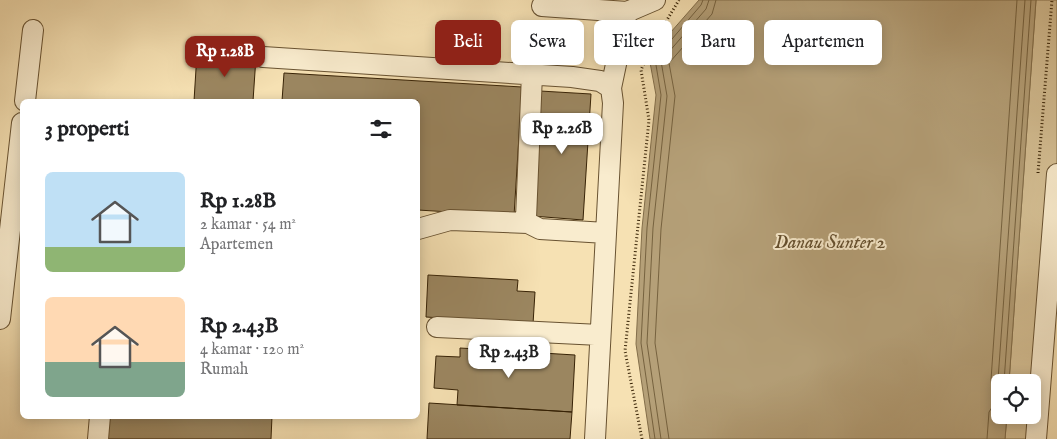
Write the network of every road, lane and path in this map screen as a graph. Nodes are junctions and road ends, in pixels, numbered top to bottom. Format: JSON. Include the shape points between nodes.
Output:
{"nodes":[{"id":1,"x":655,"y":0,"type":"edge"},
{"id":2,"x":679,"y":0,"type":"edge"},
{"id":3,"x":542,"y":6,"type":"dead end"},
{"id":4,"x":627,"y":12,"type":"junction"},
{"id":5,"x":33,"y":30,"type":"dead end"},
{"id":6,"x":263,"y":57,"type":"dead end"},
{"id":7,"x":532,"y":74,"type":"junction"},
{"id":8,"x":611,"y":88,"type":"junction"},
{"id":9,"x":25,"y":99,"type":"edge"},
{"id":10,"x":20,"y":141,"type":"edge"},
{"id":11,"x":1057,"y":174,"type":"edge"},
{"id":12,"x":528,"y":223,"type":"junction"},
{"id":13,"x":420,"y":228,"type":"edge"},
{"id":14,"x":606,"y":233,"type":"junction"},
{"id":15,"x":1052,"y":289,"type":"edge"},
{"id":16,"x":0,"y":319,"type":"edge"},
{"id":17,"x":436,"y":327,"type":"dead end"},
{"id":18,"x":600,"y":335,"type":"junction"},
{"id":19,"x":100,"y":419,"type":"edge"},
{"id":20,"x":98,"y":439,"type":"edge"},
{"id":21,"x":595,"y":439,"type":"edge"},
{"id":22,"x":642,"y":439,"type":"edge"},
{"id":23,"x":1036,"y":439,"type":"edge"}],
"edges":[{"from":1,"to":4,"type":"street"},
{"from":2,"to":22,"type":"path","via":[[652,44],[641,70],[649,120],[624,350]]},
{"from":3,"to":4,"type":"street"},
{"from":4,"to":8,"type":"street"},
{"from":5,"to":9,"type":"street"},
{"from":6,"to":7,"type":"street"},
{"from":7,"to":8,"type":"street","via":[[600,81]]},
{"from":7,"to":12,"type":"street"},
{"from":8,"to":14,"type":"street","via":[[613,103]]},
{"from":10,"to":16,"type":"street"},
{"from":11,"to":15,"type":"street"},
{"from":12,"to":13,"type":"street","via":[[450,220]]},
{"from":12,"to":14,"type":"street","via":[[540,229]]},
{"from":14,"to":18,"type":"street"},
{"from":15,"to":23,"type":"street"},
{"from":17,"to":18,"type":"street"},
{"from":18,"to":21,"type":"street"},
{"from":19,"to":20,"type":"street"}]}
